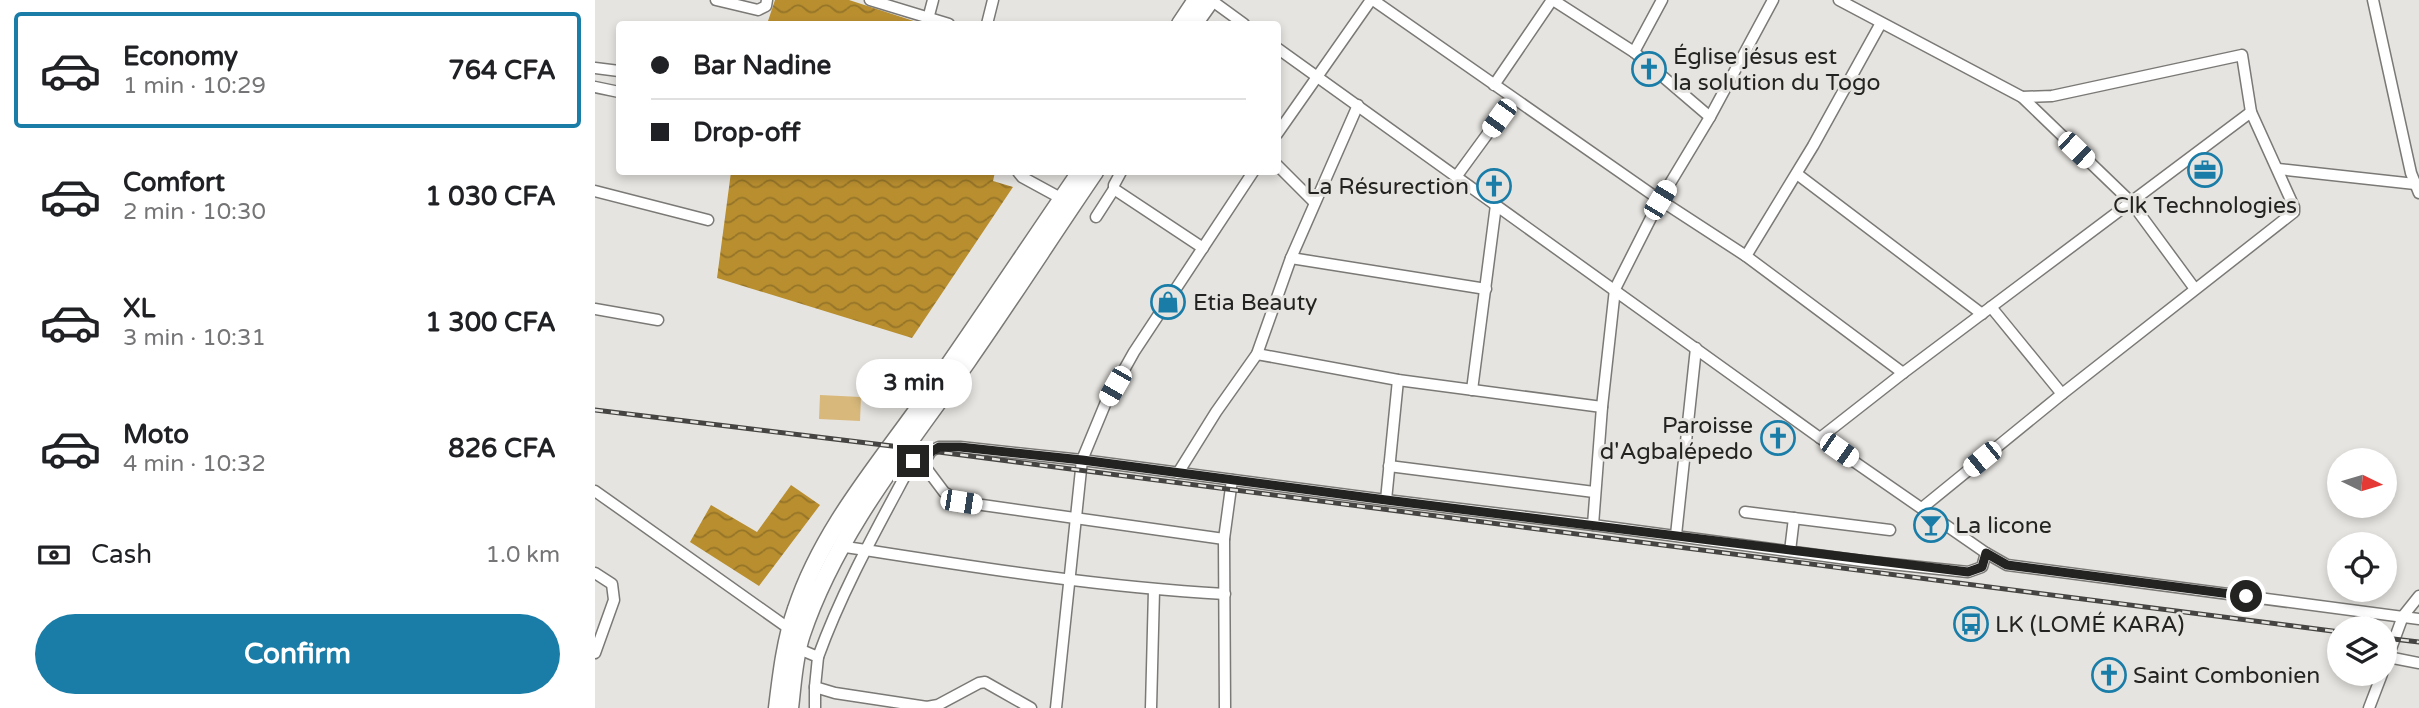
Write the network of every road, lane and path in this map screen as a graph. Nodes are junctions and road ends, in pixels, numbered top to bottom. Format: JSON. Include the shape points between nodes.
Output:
{"nodes":[{"id":1,"x":716,"y":0,"type":"edge"},
{"id":2,"x":767,"y":0,"type":"edge"},
{"id":3,"x":870,"y":0,"type":"edge"},
{"id":4,"x":933,"y":0,"type":"edge"},
{"id":5,"x":993,"y":0,"type":"edge"},
{"id":6,"x":1196,"y":0,"type":"edge"},
{"id":7,"x":1211,"y":0,"type":"edge"},
{"id":8,"x":1372,"y":0,"type":"edge"},
{"id":9,"x":1553,"y":0,"type":"edge"},
{"id":10,"x":1662,"y":0,"type":"edge"},
{"id":11,"x":1773,"y":0,"type":"edge"},
{"id":12,"x":1839,"y":0,"type":"edge"},
{"id":13,"x":2373,"y":0,"type":"edge"},
{"id":14,"x":1230,"y":14,"type":"junction"},
{"id":15,"x":928,"y":19,"type":"junction"},
{"id":16,"x":936,"y":21,"type":"edge"},
{"id":17,"x":988,"y":21,"type":"edge"},
{"id":18,"x":1182,"y":21,"type":"edge"},
{"id":19,"x":1196,"y":21,"type":"edge"},
{"id":20,"x":1225,"y":21,"type":"edge"},
{"id":21,"x":1240,"y":21,"type":"edge"},
{"id":22,"x":1881,"y":23,"type":"junction"},
{"id":23,"x":1281,"y":51,"type":"edge"},
{"id":24,"x":1634,"y":52,"type":"junction"},
{"id":25,"x":595,"y":68,"type":"edge"},
{"id":26,"x":616,"y":71,"type":"edge"},
{"id":27,"x":1317,"y":76,"type":"junction"},
{"id":28,"x":1494,"y":85,"type":"junction"},
{"id":29,"x":595,"y":87,"type":"edge"},
{"id":30,"x":616,"y":91,"type":"edge"},
{"id":31,"x":2022,"y":97,"type":"junction"},
{"id":32,"x":1513,"y":99,"type":"junction"},
{"id":33,"x":1358,"y":105,"type":"junction"},
{"id":34,"x":2251,"y":112,"type":"junction"},
{"id":35,"x":1710,"y":117,"type":"junction"},
{"id":36,"x":1281,"y":128,"type":"edge"},
{"id":37,"x":1281,"y":169,"type":"edge"},
{"id":38,"x":2278,"y":169,"type":"junction"},
{"id":39,"x":2415,"y":169,"type":"edge"},
{"id":40,"x":1797,"y":174,"type":"junction"},
{"id":41,"x":1021,"y":175,"type":"edge"},
{"id":42,"x":1079,"y":175,"type":"edge"},
{"id":43,"x":1092,"y":175,"type":"edge"},
{"id":44,"x":1119,"y":175,"type":"edge"},
{"id":45,"x":1251,"y":175,"type":"edge"},
{"id":46,"x":1457,"y":177,"type":"junction"},
{"id":47,"x":2417,"y":188,"type":"edge"},
{"id":48,"x":1114,"y":189,"type":"junction"},
{"id":49,"x":595,"y":191,"type":"edge"},
{"id":50,"x":1660,"y":200,"type":"junction"},
{"id":51,"x":1067,"y":201,"type":"junction"},
{"id":52,"x":1314,"y":202,"type":"junction"},
{"id":53,"x":2130,"y":202,"type":"junction"},
{"id":54,"x":1496,"y":205,"type":"junction"},
{"id":55,"x":1096,"y":216,"type":"dead end"},
{"id":56,"x":708,"y":220,"type":"dead end"},
{"id":57,"x":1203,"y":248,"type":"junction"},
{"id":58,"x":1746,"y":256,"type":"junction"},
{"id":59,"x":1291,"y":258,"type":"junction"},
{"id":60,"x":1486,"y":289,"type":"junction"},
{"id":61,"x":1615,"y":289,"type":"junction"},
{"id":62,"x":2195,"y":289,"type":"junction"},
{"id":63,"x":595,"y":309,"type":"edge"},
{"id":64,"x":1986,"y":310,"type":"junction"},
{"id":65,"x":658,"y":320,"type":"dead end"},
{"id":66,"x":1696,"y":348,"type":"junction"},
{"id":67,"x":1257,"y":354,"type":"junction"},
{"id":68,"x":1903,"y":373,"type":"junction"},
{"id":69,"x":1398,"y":380,"type":"junction"},
{"id":70,"x":1472,"y":390,"type":"junction"},
{"id":71,"x":2062,"y":394,"type":"junction"},
{"id":72,"x":1602,"y":407,"type":"junction"},
{"id":73,"x":1821,"y":438,"type":"junction"},
{"id":74,"x":905,"y":458,"type":"junction"},
{"id":75,"x":1082,"y":460,"type":"junction"},
{"id":76,"x":1389,"y":466,"type":"junction"},
{"id":77,"x":1178,"y":473,"type":"junction"},
{"id":78,"x":1232,"y":480,"type":"junction"},
{"id":79,"x":595,"y":491,"type":"edge"},
{"id":80,"x":1594,"y":492,"type":"junction"},
{"id":81,"x":1386,"y":500,"type":"junction"},
{"id":82,"x":1922,"y":508,"type":"junction"},
{"id":83,"x":1745,"y":512,"type":"dead end"},
{"id":84,"x":1794,"y":518,"type":"junction"},
{"id":85,"x":1076,"y":519,"type":"junction"},
{"id":86,"x":1593,"y":525,"type":"junction"},
{"id":87,"x":1890,"y":530,"type":"dead end"},
{"id":88,"x":1676,"y":535,"type":"junction"},
{"id":89,"x":1224,"y":538,"type":"junction"},
{"id":90,"x":825,"y":543,"type":"junction"},
{"id":91,"x":842,"y":546,"type":"junction"},
{"id":92,"x":866,"y":550,"type":"junction"},
{"id":93,"x":1790,"y":551,"type":"junction"},
{"id":94,"x":1986,"y":553,"type":"junction"},
{"id":95,"x":595,"y":573,"type":"edge"},
{"id":96,"x":1071,"y":580,"type":"junction"},
{"id":97,"x":1154,"y":590,"type":"junction"},
{"id":98,"x":1225,"y":594,"type":"junction"},
{"id":99,"x":2419,"y":596,"type":"edge"},
{"id":100,"x":2403,"y":616,"type":"junction"},
{"id":101,"x":2419,"y":619,"type":"edge"},
{"id":102,"x":2397,"y":633,"type":"edge"},
{"id":103,"x":796,"y":638,"type":"junction"},
{"id":104,"x":595,"y":653,"type":"edge"},
{"id":105,"x":818,"y":657,"type":"junction"},
{"id":106,"x":2397,"y":662,"type":"edge"},
{"id":107,"x":2419,"y":663,"type":"edge"},
{"id":108,"x":2377,"y":686,"type":"edge"},
{"id":109,"x":815,"y":687,"type":"junction"},
{"id":110,"x":777,"y":708,"type":"edge"},
{"id":111,"x":790,"y":708,"type":"edge"},
{"id":112,"x":815,"y":708,"type":"edge"},
{"id":113,"x":1031,"y":708,"type":"edge"},
{"id":114,"x":1056,"y":708,"type":"edge"},
{"id":115,"x":1151,"y":708,"type":"edge"},
{"id":116,"x":1225,"y":708,"type":"edge"},
{"id":117,"x":2369,"y":708,"type":"edge"}],
"edges":[{"from":1,"to":2,"type":"street","via":[[758,10]]},
{"from":3,"to":15,"type":"street"},
{"from":4,"to":15,"type":"street"},
{"from":5,"to":17,"type":"street"},
{"from":6,"to":18,"type":"main road"},
{"from":7,"to":14,"type":"street"},
{"from":7,"to":19,"type":"main road"},
{"from":8,"to":27,"type":"street"},
{"from":8,"to":28,"type":"street"},
{"from":9,"to":24,"type":"street"},
{"from":9,"to":28,"type":"street"},
{"from":10,"to":24,"type":"street"},
{"from":11,"to":35,"type":"street"},
{"from":12,"to":22,"type":"street"},
{"from":13,"to":39,"type":"street"},
{"from":14,"to":20,"type":"street"},
{"from":14,"to":21,"type":"street"},
{"from":15,"to":16,"type":"street"},
{"from":22,"to":31,"type":"street"},
{"from":22,"to":40,"type":"street"},
{"from":23,"to":27,"type":"street"},
{"from":24,"to":35,"type":"street"},
{"from":25,"to":26,"type":"street"},
{"from":27,"to":33,"type":"street"},
{"from":27,"to":36,"type":"street"},
{"from":28,"to":32,"type":"street"},
{"from":29,"to":30,"type":"street"},
{"from":31,"to":34,"type":"street","via":[[2052,96],[2242,55]]},
{"from":31,"to":53,"type":"street"},
{"from":32,"to":46,"type":"street"},
{"from":32,"to":50,"type":"street"},
{"from":33,"to":46,"type":"street"},
{"from":33,"to":52,"type":"street"},
{"from":34,"to":38,"type":"street"},
{"from":34,"to":53,"type":"street"},
{"from":35,"to":50,"type":"street"},
{"from":37,"to":52,"type":"street"},
{"from":38,"to":47,"type":"street"},
{"from":38,"to":62,"type":"street","via":[[2294,207],[2292,216]]},
{"from":39,"to":47,"type":"street"},
{"from":40,"to":58,"type":"street"},
{"from":40,"to":64,"type":"street"},
{"from":41,"to":51,"type":"street"},
{"from":42,"to":51,"type":"main road"},
{"from":43,"to":51,"type":"main road"},
{"from":44,"to":48,"type":"street"},
{"from":45,"to":57,"type":"street"},
{"from":46,"to":54,"type":"street"},
{"from":48,"to":55,"type":"street"},
{"from":48,"to":57,"type":"street"},
{"from":49,"to":56,"type":"street"},
{"from":50,"to":58,"type":"street"},
{"from":50,"to":61,"type":"street"},
{"from":51,"to":74,"type":"main road"},
{"from":52,"to":59,"type":"street"},
{"from":53,"to":62,"type":"street"},
{"from":53,"to":64,"type":"street"},
{"from":54,"to":60,"type":"street"},
{"from":54,"to":61,"type":"street"},
{"from":57,"to":75,"type":"street","via":[[1134,352],[1106,402]]},
{"from":58,"to":68,"type":"street"},
{"from":59,"to":60,"type":"street"},
{"from":59,"to":67,"type":"street"},
{"from":60,"to":70,"type":"street"},
{"from":61,"to":66,"type":"street"},
{"from":61,"to":72,"type":"street"},
{"from":62,"to":71,"type":"street"},
{"from":63,"to":65,"type":"street"},
{"from":64,"to":68,"type":"street"},
{"from":64,"to":71,"type":"street"},
{"from":66,"to":73,"type":"street"},
{"from":66,"to":88,"type":"street"},
{"from":67,"to":69,"type":"street"},
{"from":67,"to":77,"type":"street"},
{"from":68,"to":73,"type":"street"},
{"from":69,"to":70,"type":"street"},
{"from":69,"to":76,"type":"street"},
{"from":70,"to":72,"type":"street"},
{"from":71,"to":82,"type":"street"},
{"from":72,"to":80,"type":"street"},
{"from":73,"to":82,"type":"street"},
{"from":74,"to":75,"type":"street","via":[[947,447]]},
{"from":74,"to":85,"type":"street","via":[[953,499]]},
{"from":74,"to":90,"type":"main road","via":[[855,495]]},
{"from":74,"to":91,"type":"main road"},
{"from":74,"to":92,"type":"street"},
{"from":75,"to":77,"type":"street"},
{"from":75,"to":85,"type":"street"},
{"from":76,"to":80,"type":"street"},
{"from":76,"to":81,"type":"street"},
{"from":77,"to":78,"type":"street"},
{"from":78,"to":81,"type":"street"},
{"from":78,"to":89,"type":"street"},
{"from":79,"to":103,"type":"street"},
{"from":80,"to":86,"type":"street"},
{"from":81,"to":86,"type":"street"},
{"from":82,"to":94,"type":"street"},
{"from":83,"to":84,"type":"street"},
{"from":84,"to":87,"type":"street"},
{"from":84,"to":93,"type":"street"},
{"from":85,"to":89,"type":"street"},
{"from":85,"to":96,"type":"street"},
{"from":86,"to":88,"type":"street"},
{"from":88,"to":93,"type":"street"},
{"from":89,"to":98,"type":"street"},
{"from":90,"to":91,"type":"street"},
{"from":90,"to":103,"type":"main road","via":[[806,583]]},
{"from":91,"to":92,"type":"street"},
{"from":91,"to":103,"type":"main road"},
{"from":92,"to":96,"type":"street"},
{"from":92,"to":105,"type":"street"},
{"from":93,"to":94,"type":"street","via":[[1968,572],[1982,567]]},
{"from":94,"to":100,"type":"street","via":[[2007,565],[2033,569]]},
{"from":95,"to":104,"type":"street","via":[[612,584],[615,595]]},
{"from":96,"to":97,"type":"street"},
{"from":96,"to":114,"type":"street"},
{"from":97,"to":98,"type":"street"},
{"from":97,"to":115,"type":"street"},
{"from":98,"to":116,"type":"street"},
{"from":99,"to":100,"type":"street"},
{"from":100,"to":101,"type":"street"},
{"from":100,"to":102,"type":"street"},
{"from":103,"to":105,"type":"street"},
{"from":103,"to":110,"type":"main road"},
{"from":103,"to":111,"type":"main road"},
{"from":105,"to":109,"type":"street"},
{"from":106,"to":107,"type":"street"},
{"from":108,"to":117,"type":"street"},
{"from":109,"to":112,"type":"street"},
{"from":109,"to":113,"type":"street","via":[[927,707],[985,682]]}]}
